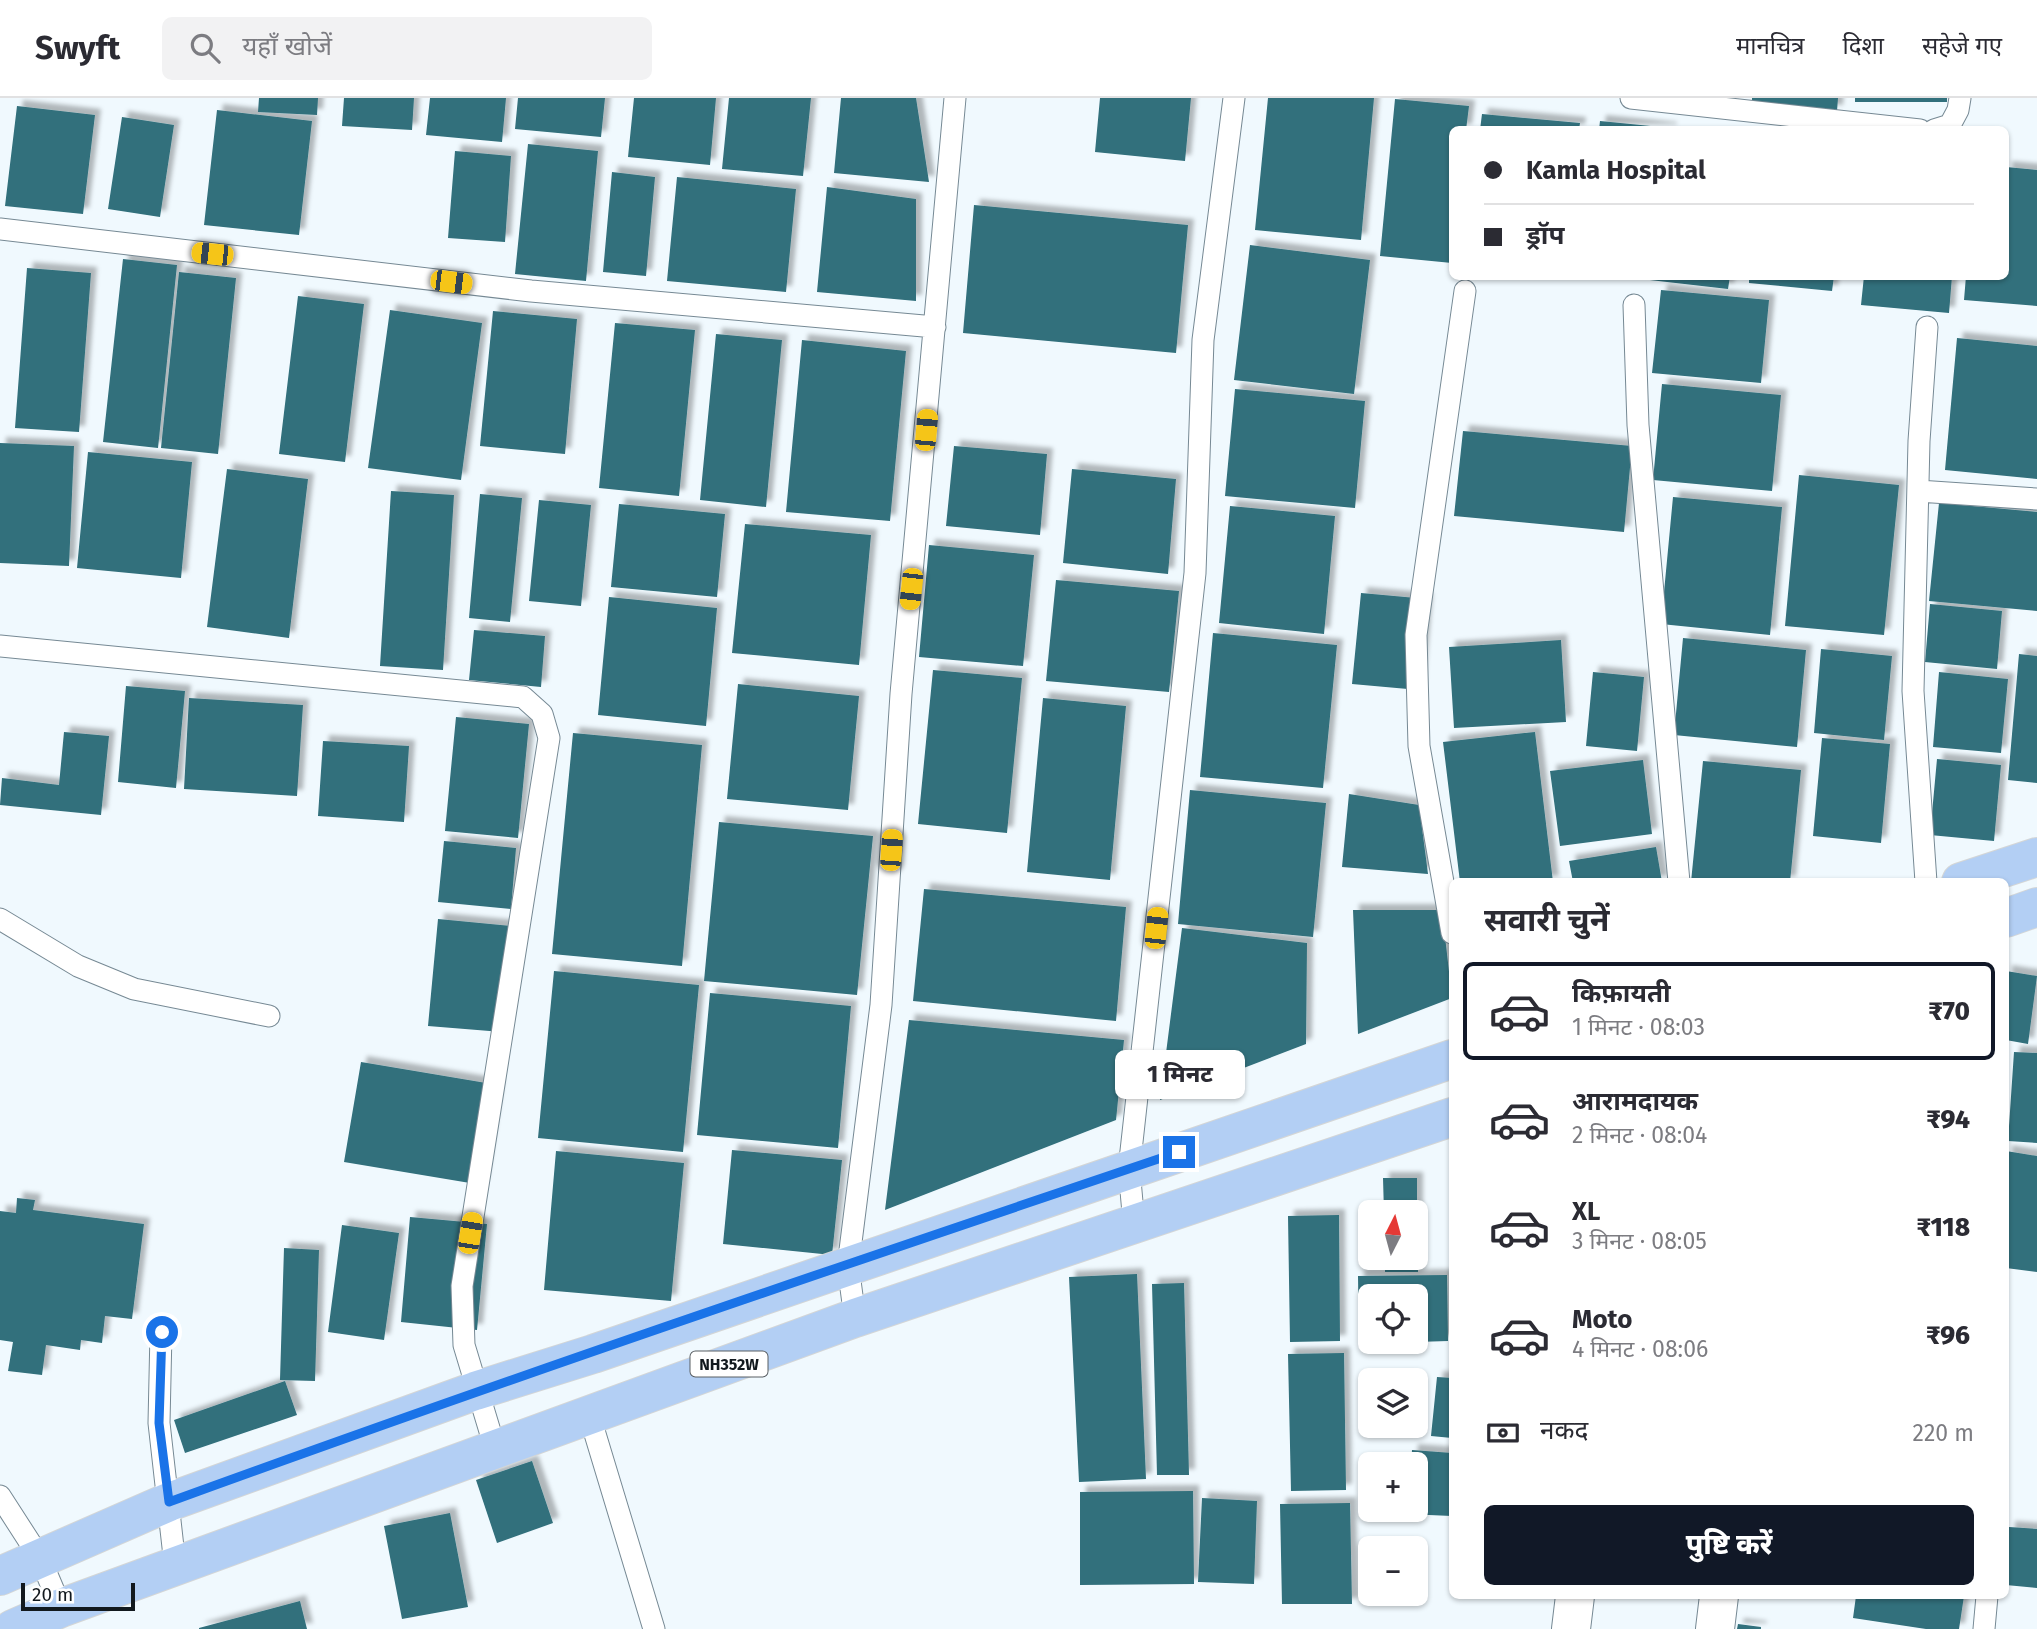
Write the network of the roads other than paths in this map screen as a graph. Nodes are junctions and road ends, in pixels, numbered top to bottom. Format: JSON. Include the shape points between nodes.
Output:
{"nodes":[{"id":1,"x":955,"y":98,"type":"edge"},
{"id":2,"x":1234,"y":98,"type":"edge"},
{"id":3,"x":1631,"y":98,"type":"edge"},
{"id":4,"x":1960,"y":98,"type":"edge"},
{"id":5,"x":1884,"y":126,"type":"edge"},
{"id":6,"x":1947,"y":126,"type":"edge"},
{"id":7,"x":0,"y":229,"type":"edge"},
{"id":8,"x":1465,"y":290,"type":"dead end"},
{"id":9,"x":1634,"y":305,"type":"dead end"},
{"id":10,"x":936,"y":327,"type":"junction"},
{"id":11,"x":1927,"y":327,"type":"dead end"},
{"id":12,"x":1918,"y":491,"type":"junction"},
{"id":13,"x":2037,"y":499,"type":"edge"},
{"id":14,"x":0,"y":646,"type":"edge"},
{"id":15,"x":2037,"y":857,"type":"edge"},
{"id":16,"x":1679,"y":878,"type":"edge"},
{"id":17,"x":1926,"y":878,"type":"edge"},
{"id":18,"x":1973,"y":878,"type":"edge"},
{"id":19,"x":2037,"y":907,"type":"edge"},
{"id":20,"x":1449,"y":916,"type":"edge"},
{"id":21,"x":2009,"y":917,"type":"edge"},
{"id":22,"x":0,"y":919,"type":"edge"},
{"id":23,"x":269,"y":1016,"type":"dead end"},
{"id":24,"x":1449,"y":1060,"type":"edge"},
{"id":25,"x":1449,"y":1118,"type":"edge"},
{"id":26,"x":1129,"y":1169,"type":"junction"},
{"id":27,"x":1134,"y":1224,"type":"junction"},
{"id":28,"x":848,"y":1266,"type":"junction"},
{"id":29,"x":855,"y":1318,"type":"junction"},
{"id":30,"x":162,"y":1332,"type":"dead end"},
{"id":31,"x":475,"y":1391,"type":"junction"},
{"id":32,"x":589,"y":1415,"type":"junction"},
{"id":33,"x":495,"y":1448,"type":"junction"},
{"id":34,"x":0,"y":1496,"type":"edge"},
{"id":35,"x":169,"y":1502,"type":"junction"},
{"id":36,"x":40,"y":1558,"type":"junction"},
{"id":37,"x":175,"y":1565,"type":"junction"},
{"id":38,"x":0,"y":1576,"type":"edge"},
{"id":39,"x":1575,"y":1599,"type":"edge"},
{"id":40,"x":1719,"y":1599,"type":"edge"},
{"id":41,"x":1987,"y":1599,"type":"edge"},
{"id":42,"x":61,"y":1608,"type":"junction"},
{"id":43,"x":12,"y":1629,"type":"edge"},
{"id":44,"x":654,"y":1629,"type":"edge"},
{"id":45,"x":1571,"y":1629,"type":"edge"},
{"id":46,"x":1715,"y":1629,"type":"edge"},
{"id":47,"x":1984,"y":1629,"type":"edge"}],
"edges":[{"from":1,"to":10,"type":"lane"},
{"from":2,"to":26,"type":"lane","via":[[1203,340],[1195,573]]},
{"from":3,"to":5,"type":"lane"},
{"from":4,"to":6,"type":"lane"},
{"from":7,"to":10,"type":"lane","via":[[531,291]]},
{"from":8,"to":20,"type":"lane","via":[[1416,635],[1419,746]]},
{"from":9,"to":16,"type":"lane","via":[[1639,439]]},
{"from":10,"to":28,"type":"lane","via":[[901,694],[881,1005]]},
{"from":11,"to":12,"type":"lane"},
{"from":12,"to":13,"type":"lane"},
{"from":12,"to":17,"type":"lane","via":[[1913,691]]},
{"from":14,"to":31,"type":"lane","via":[[523,697],[542,715],[549,738],[462,1286],[464,1345]]},
{"from":15,"to":18,"type":"highway"},
{"from":19,"to":21,"type":"highway"},
{"from":22,"to":23,"type":"lane","via":[[78,966],[134,989]]},
{"from":24,"to":26,"type":"highway"},
{"from":25,"to":27,"type":"highway","number":"NH352W"},
{"from":26,"to":27,"type":"lane"},
{"from":26,"to":28,"type":"highway"},
{"from":27,"to":29,"type":"highway","number":"NH352W"},
{"from":28,"to":29,"type":"lane"},
{"from":28,"to":31,"type":"highway"},
{"from":29,"to":32,"type":"highway","number":"NH352W"},
{"from":30,"to":35,"type":"lane","via":[[159,1423]]},
{"from":31,"to":33,"type":"lane"},
{"from":31,"to":35,"type":"highway"},
{"from":32,"to":33,"type":"highway","number":"NH352W"},
{"from":32,"to":44,"type":"lane"},
{"from":33,"to":37,"type":"highway","number":"NH352W"},
{"from":34,"to":36,"type":"lane"},
{"from":35,"to":36,"type":"highway"},
{"from":35,"to":37,"type":"lane"},
{"from":36,"to":38,"type":"highway"},
{"from":36,"to":42,"type":"lane"},
{"from":37,"to":42,"type":"highway","number":"NH352W"},
{"from":39,"to":45,"type":"street"},
{"from":40,"to":46,"type":"street"},
{"from":41,"to":47,"type":"lane"},
{"from":42,"to":43,"type":"highway","number":"NH352W"}]}
